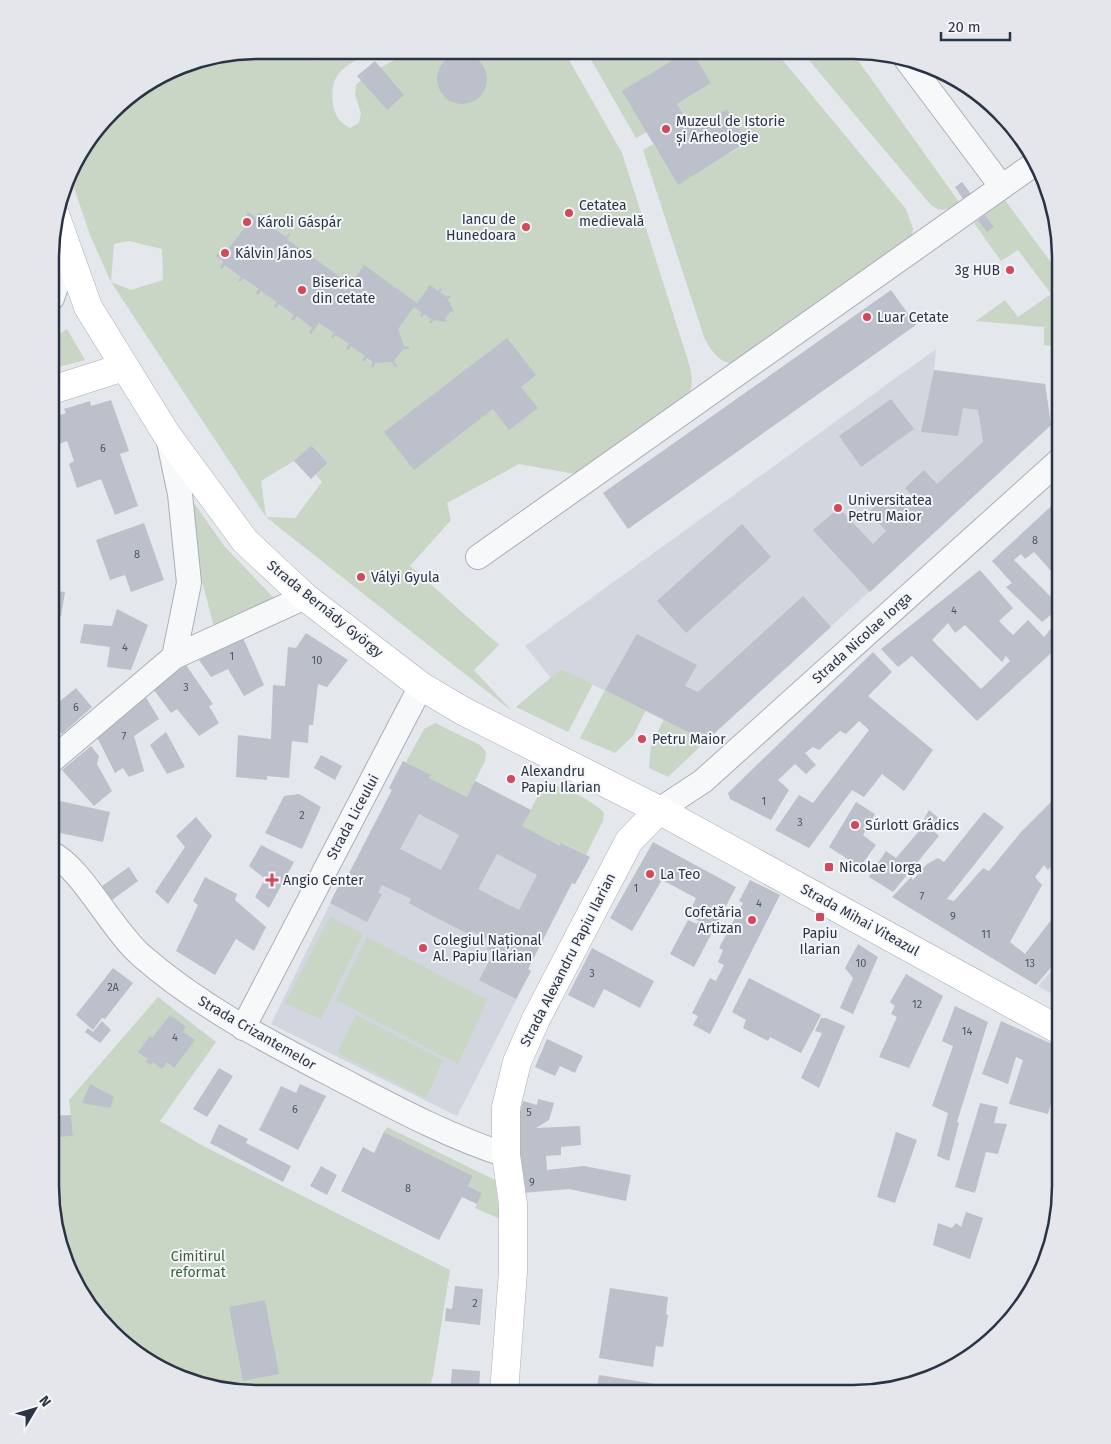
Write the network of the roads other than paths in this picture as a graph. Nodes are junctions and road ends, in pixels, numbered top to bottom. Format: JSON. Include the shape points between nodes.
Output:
{"nodes":[{"id":1,"x":914,"y":68,"type":"edge"},
{"id":2,"x":1030,"y":167,"type":"edge"},
{"id":3,"x":1002,"y":187,"type":"junction"},
{"id":4,"x":60,"y":230,"type":"edge"},
{"id":5,"x":68,"y":252,"type":"junction"},
{"id":6,"x":59,"y":278,"type":"edge"},
{"id":7,"x":124,"y":367,"type":"junction"},
{"id":8,"x":59,"y":388,"type":"edge"},
{"id":9,"x":167,"y":435,"type":"junction"},
{"id":10,"x":1052,"y":467,"type":"edge"},
{"id":11,"x":478,"y":557,"type":"dead end"},
{"id":12,"x":305,"y":597,"type":"junction"},
{"id":13,"x":174,"y":657,"type":"junction"},
{"id":14,"x":421,"y":686,"type":"junction"},
{"id":15,"x":59,"y":754,"type":"edge"},
{"id":16,"x":659,"y":810,"type":"junction"},
{"id":17,"x":59,"y":860,"type":"edge"},
{"id":18,"x":1052,"y":1027,"type":"edge"},
{"id":19,"x":243,"y":1028,"type":"junction"},
{"id":20,"x":506,"y":1155,"type":"junction"},
{"id":21,"x":505,"y":1385,"type":"edge"}],
"edges":[{"from":1,"to":3,"type":"street"},
{"from":2,"to":3,"type":"street"},
{"from":3,"to":11,"type":"street"},
{"from":4,"to":5,"type":"main road","name":"Strada Bernády György"},
{"from":5,"to":6,"type":"street"},
{"from":5,"to":7,"type":"main road","name":"Strada Bernády György","via":[[88,307]]},
{"from":7,"to":8,"type":"main road"},
{"from":7,"to":9,"type":"main road","name":"Strada Bernády György"},
{"from":9,"to":12,"type":"main road","name":"Strada Bernády György","via":[[245,540]]},
{"from":9,"to":13,"type":"street","via":[[180,494],[189,583]]},
{"from":10,"to":16,"type":"street","name":"Strada Nicolae Iorga","via":[[703,781]]},
{"from":12,"to":13,"type":"street"},
{"from":12,"to":14,"type":"main road","name":"Strada Bernády György"},
{"from":13,"to":15,"type":"street"},
{"from":14,"to":16,"type":"main road","name":"Strada Bernády György","via":[[504,733]]},
{"from":14,"to":19,"type":"street","name":"Strada Liceului"},
{"from":16,"to":18,"type":"main road","name":"Strada Mihai Viteazul"},
{"from":16,"to":20,"type":"main road","name":"Strada Alexandru Papiu Ilarian","via":[[629,841],[536,1019],[517,1062],[506,1107]]},
{"from":17,"to":19,"type":"street","name":"Strada Crizantemelor","via":[[72,871],[121,936],[142,956],[189,994]]},
{"from":19,"to":20,"type":"street","name":"Strada Crizantemelor","via":[[465,1141]]},
{"from":20,"to":21,"type":"main road","name":"Strada Alexandru Papiu Ilarian","via":[[513,1204],[514,1272]]}]}
